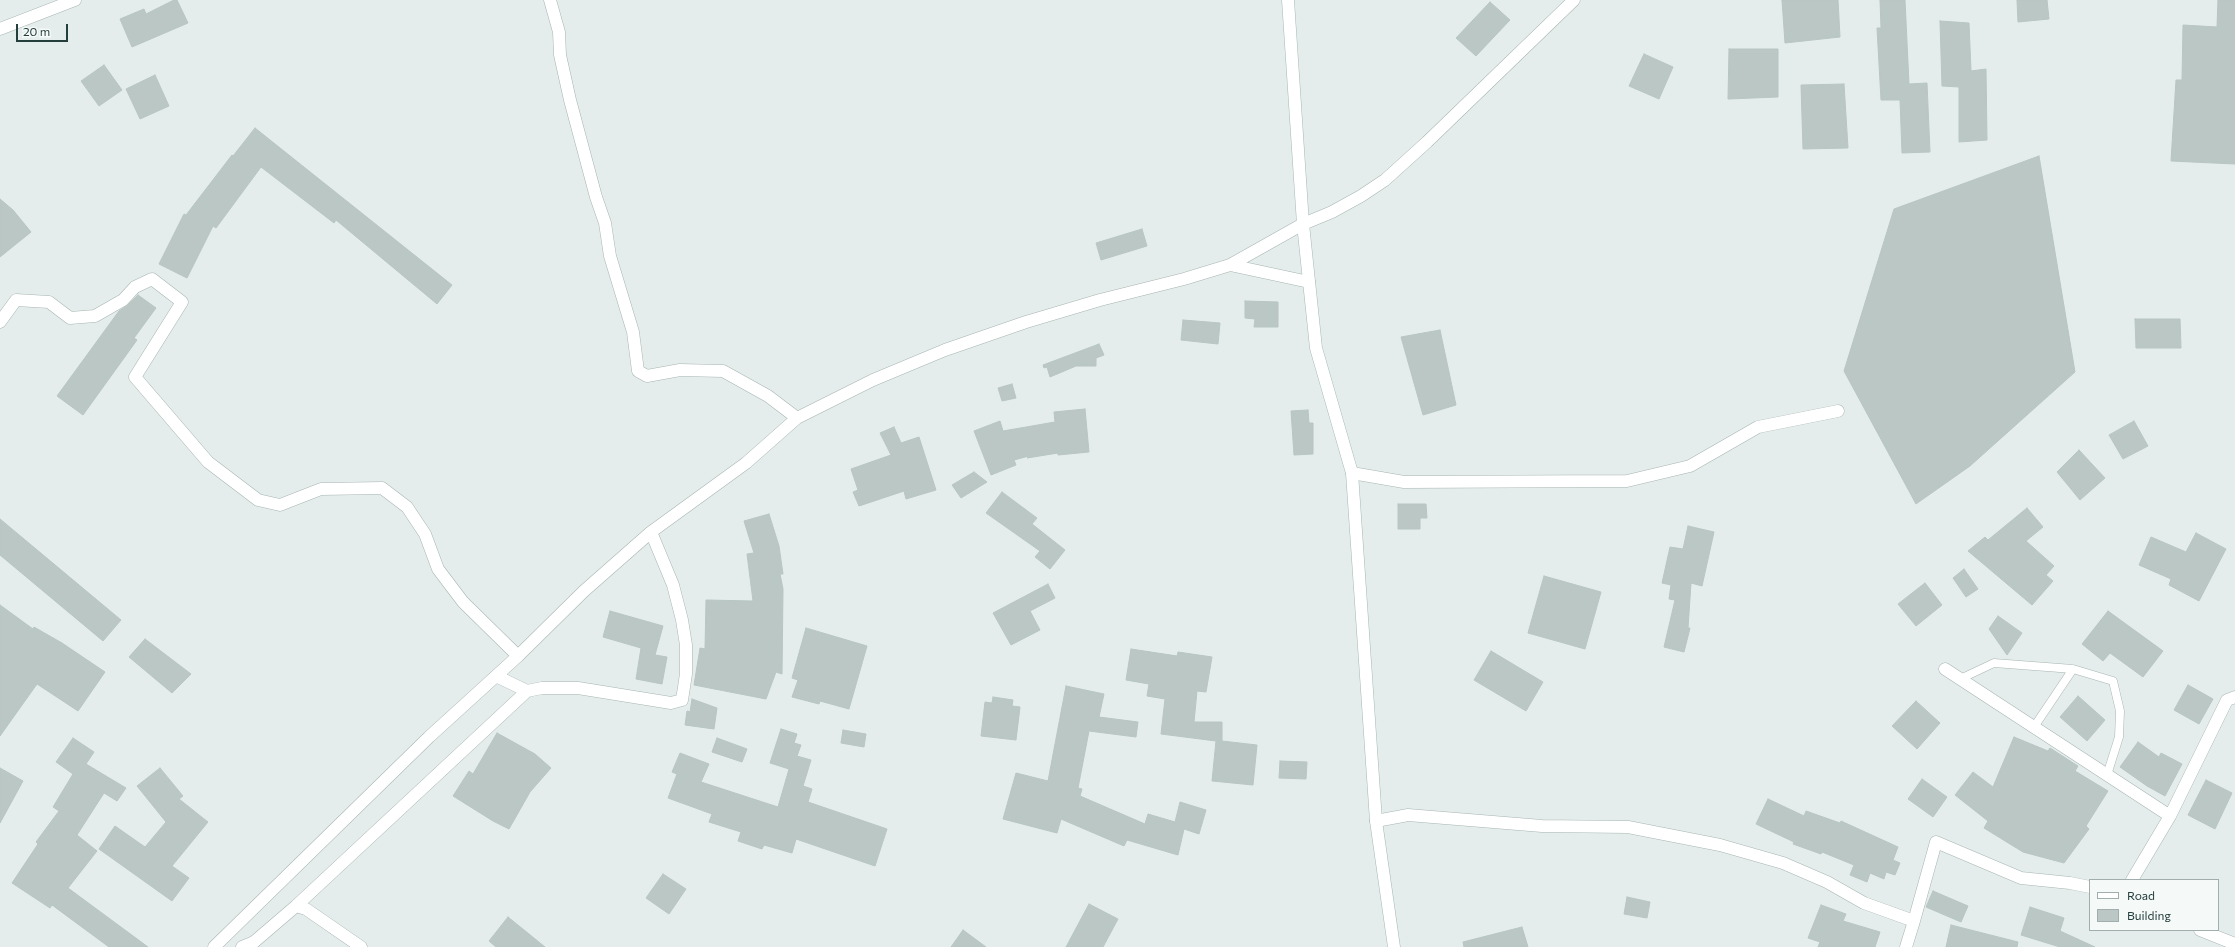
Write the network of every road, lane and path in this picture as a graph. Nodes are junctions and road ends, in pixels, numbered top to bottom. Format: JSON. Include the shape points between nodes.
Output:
{"nodes":[{"id":1,"x":75,"y":0,"type":"edge"},
{"id":2,"x":550,"y":0,"type":"edge"},
{"id":3,"x":1288,"y":0,"type":"edge"},
{"id":4,"x":1574,"y":0,"type":"edge"},
{"id":5,"x":0,"y":29,"type":"edge"},
{"id":6,"x":1304,"y":224,"type":"junction"},
{"id":7,"x":1230,"y":265,"type":"junction"},
{"id":8,"x":1309,"y":282,"type":"junction"},
{"id":9,"x":0,"y":322,"type":"edge"},
{"id":10,"x":1838,"y":411,"type":"dead end"},
{"id":11,"x":797,"y":418,"type":"junction"},
{"id":12,"x":1352,"y":472,"type":"junction"},
{"id":13,"x":651,"y":532,"type":"junction"},
{"id":14,"x":518,"y":656,"type":"junction"},
{"id":15,"x":1945,"y":668,"type":"dead end"},
{"id":16,"x":2074,"y":669,"type":"junction"},
{"id":17,"x":496,"y":676,"type":"junction"},
{"id":18,"x":1960,"y":679,"type":"junction"},
{"id":19,"x":527,"y":691,"type":"junction"},
{"id":20,"x":2235,"y":696,"type":"edge"},
{"id":21,"x":2034,"y":727,"type":"junction"},
{"id":22,"x":2107,"y":775,"type":"junction"},
{"id":23,"x":2170,"y":816,"type":"junction"},
{"id":24,"x":1376,"y":821,"type":"junction"},
{"id":25,"x":2133,"y":879,"type":"edge"},
{"id":26,"x":2089,"y":887,"type":"edge"},
{"id":27,"x":296,"y":906,"type":"junction"},
{"id":28,"x":1914,"y":921,"type":"junction"},
{"id":29,"x":2202,"y":931,"type":"edge"},
{"id":30,"x":224,"y":937,"type":"junction"},
{"id":31,"x":2235,"y":944,"type":"edge"},
{"id":32,"x":214,"y":947,"type":"edge"},
{"id":33,"x":241,"y":947,"type":"edge"},
{"id":34,"x":361,"y":947,"type":"edge"},
{"id":35,"x":1394,"y":947,"type":"edge"},
{"id":36,"x":1906,"y":947,"type":"edge"}],
"edges":[{"from":1,"to":5,"type":"street"},
{"from":2,"to":11,"type":"street","via":[[559,32],[560,55],[570,100],[605,223],[610,256],[633,332],[638,371],[647,376],[680,370],[723,371],[768,396]]},
{"from":3,"to":6,"type":"street"},
{"from":4,"to":6,"type":"street","via":[[1385,180],[1332,212]]},
{"from":6,"to":7,"type":"street"},
{"from":6,"to":8,"type":"street"},
{"from":7,"to":8,"type":"street"},
{"from":7,"to":11,"type":"street","via":[[1078,306],[945,350],[873,380]]},
{"from":8,"to":12,"type":"street","via":[[1316,348]]},
{"from":9,"to":14,"type":"street","via":[[16,300],[49,302],[70,318],[95,316],[123,300],[135,287],[152,279],[182,302],[135,377],[208,462],[258,500],[280,505],[321,489],[382,488],[407,507],[425,534],[438,569],[463,602]]},
{"from":10,"to":12,"type":"street","via":[[1758,427],[1690,466],[1627,481],[1404,482]]},
{"from":11,"to":13,"type":"street","via":[[746,463]]},
{"from":12,"to":24,"type":"street"},
{"from":13,"to":14,"type":"street","via":[[584,591]]},
{"from":13,"to":19,"type":"street","via":[[673,585],[682,620],[686,645],[686,674],[682,700],[671,702],[578,688],[542,688]]},
{"from":14,"to":17,"type":"street"},
{"from":15,"to":18,"type":"street"},
{"from":16,"to":18,"type":"lane","via":[[1994,663]]},
{"from":16,"to":21,"type":"lane"},
{"from":16,"to":22,"type":"lane","via":[[2113,681],[2120,711],[2119,737]]},
{"from":17,"to":19,"type":"street"},
{"from":17,"to":30,"type":"street","via":[[429,737]]},
{"from":18,"to":21,"type":"street"},
{"from":19,"to":27,"type":"street"},
{"from":20,"to":23,"type":"street","via":[[2227,700]]},
{"from":21,"to":22,"type":"street"},
{"from":22,"to":23,"type":"street"},
{"from":23,"to":25,"type":"street"},
{"from":24,"to":28,"type":"street","via":[[1408,815],[1542,826],[1628,827],[1720,846],[1782,863],[1827,882],[1864,902]]},
{"from":24,"to":35,"type":"street"},
{"from":26,"to":28,"type":"street","via":[[2021,878],[1936,842]]},
{"from":27,"to":33,"type":"street","via":[[254,942]]},
{"from":27,"to":34,"type":"street","via":[[306,909]]},
{"from":28,"to":36,"type":"street"},
{"from":29,"to":31,"type":"street"},
{"from":30,"to":32,"type":"street"},
{"from":30,"to":33,"type":"street"}]}
